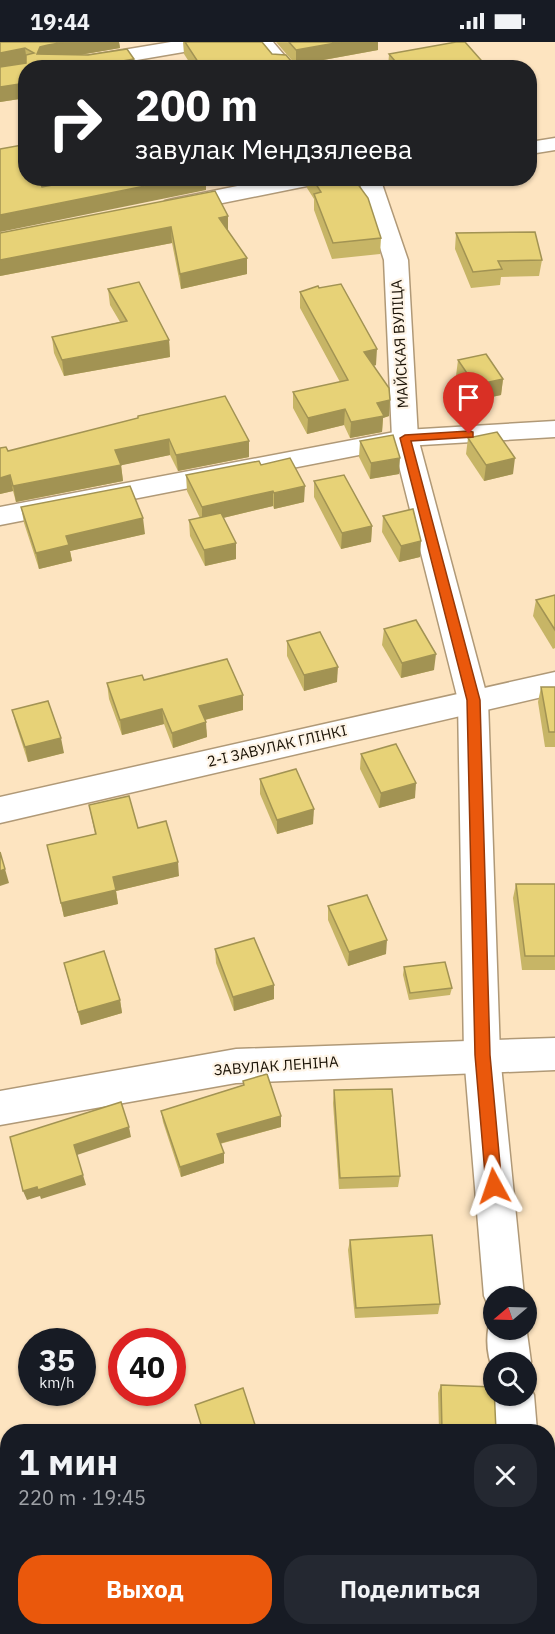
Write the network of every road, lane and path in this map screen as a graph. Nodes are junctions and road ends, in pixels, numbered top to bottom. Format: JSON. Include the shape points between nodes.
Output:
{"nodes":[{"id":1,"x":207,"y":42,"type":"edge"},
{"id":2,"x":262,"y":42,"type":"edge"},
{"id":3,"x":99,"y":60,"type":"edge"},
{"id":4,"x":278,"y":60,"type":"edge"},
{"id":5,"x":555,"y":144,"type":"edge"},
{"id":6,"x":537,"y":147,"type":"edge"},
{"id":7,"x":272,"y":186,"type":"edge"},
{"id":8,"x":372,"y":186,"type":"edge"},
{"id":9,"x":149,"y":211,"type":"edge"},
{"id":10,"x":555,"y":429,"type":"edge"},
{"id":11,"x":405,"y":438,"type":"junction"},
{"id":12,"x":0,"y":516,"type":"edge"},
{"id":13,"x":555,"y":683,"type":"edge"},
{"id":14,"x":473,"y":700,"type":"junction"},
{"id":15,"x":0,"y":810,"type":"edge"},
{"id":16,"x":555,"y":1054,"type":"edge"},
{"id":17,"x":482,"y":1055,"type":"junction"},
{"id":18,"x":0,"y":1108,"type":"edge"},
{"id":19,"x":503,"y":1286,"type":"edge"},
{"id":20,"x":514,"y":1406,"type":"edge"},
{"id":21,"x":515,"y":1424,"type":"edge"}],
"edges":[{"from":1,"to":3,"type":"street"},
{"from":2,"to":4,"type":"street"},
{"from":5,"to":6,"type":"street"},
{"from":7,"to":9,"type":"street"},
{"from":8,"to":11,"type":"street","name":"МАЙСКАЯ ВУЛІЦА","via":[[396,260]]},
{"from":10,"to":11,"type":"street"},
{"from":11,"to":12,"type":"street"},
{"from":11,"to":14,"type":"street","name":"МАЙСКАЯ ВУЛІЦА"},
{"from":13,"to":14,"type":"street","name":"2-І ЗАВУЛАК ГЛІНКІ"},
{"from":14,"to":15,"type":"street","name":"2-І ЗАВУЛАК ГЛІНКІ"},
{"from":14,"to":17,"type":"street","name":"МАЙСКАЯ ВУЛІЦА"},
{"from":16,"to":17,"type":"street","name":"ЗАВУЛАК ЛЕНІНА"},
{"from":17,"to":18,"type":"street","name":"ЗАВУЛАК ЛЕНІНА","via":[[236,1066]]},
{"from":17,"to":19,"type":"street","name":"МАЙСКАЯ ВУЛІЦА"},
{"from":20,"to":21,"type":"street"}]}
